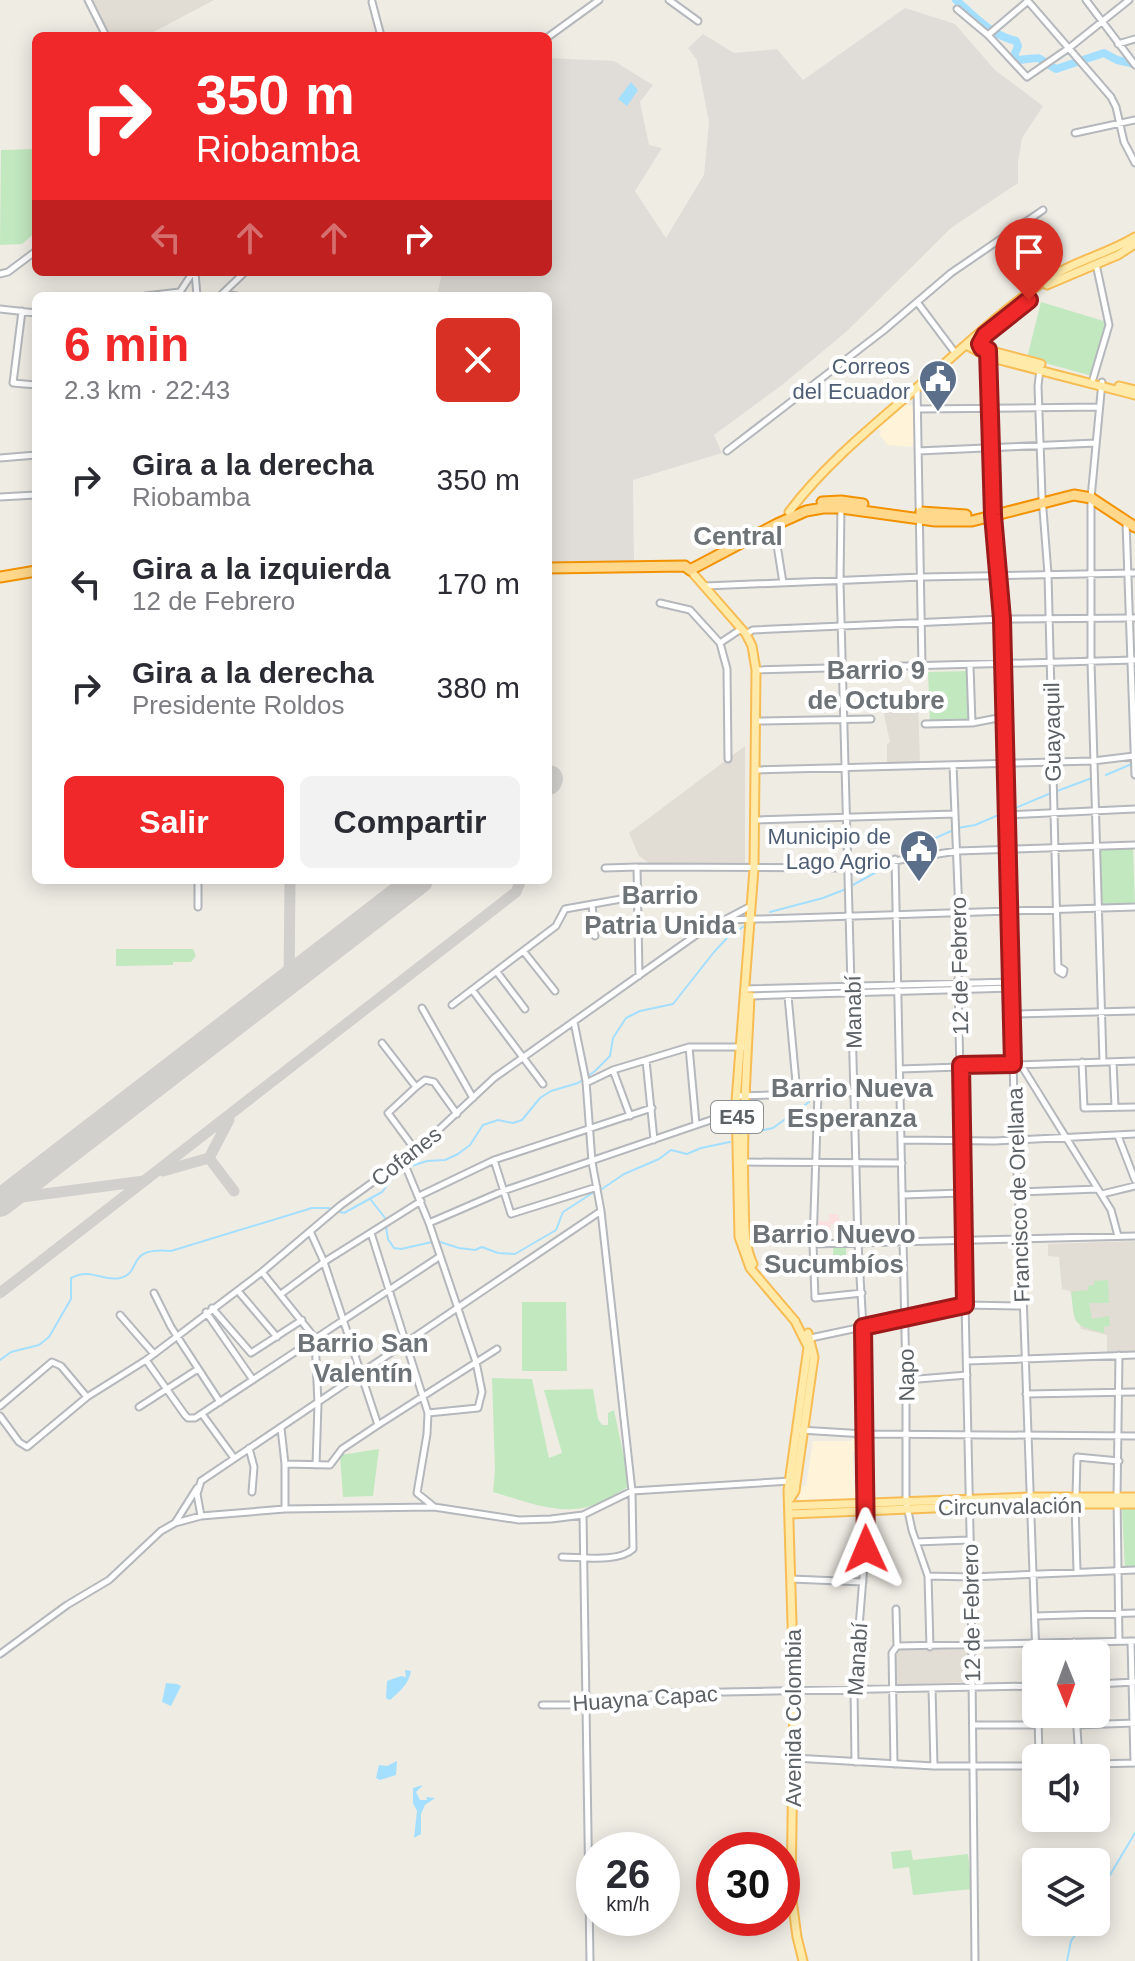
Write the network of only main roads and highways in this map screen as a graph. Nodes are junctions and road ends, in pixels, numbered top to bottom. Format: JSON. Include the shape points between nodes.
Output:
{"nodes":[{"id":1,"x":1135,"y":237,"type":"edge"},
{"id":2,"x":1135,"y":244,"type":"edge"},
{"id":3,"x":1095,"y":261,"type":"junction"},
{"id":4,"x":966,"y":345,"type":"junction"},
{"id":5,"x":986,"y":352,"type":"junction"},
{"id":6,"x":1040,"y":366,"type":"junction"},
{"id":7,"x":1102,"y":384,"type":"junction"},
{"id":8,"x":1135,"y":392,"type":"edge"},
{"id":9,"x":841,"y":504,"type":"junction"},
{"id":10,"x":789,"y":512,"type":"junction"},
{"id":11,"x":1131,"y":522,"type":"edge"},
{"id":12,"x":552,"y":568,"type":"edge"},
{"id":13,"x":688,"y":568,"type":"junction"},
{"id":14,"x":32,"y":572,"type":"edge"},
{"id":15,"x":0,"y":577,"type":"edge"},
{"id":16,"x":1135,"y":1497,"type":"edge"},
{"id":17,"x":1117,"y":1500,"type":"junction"},
{"id":18,"x":1135,"y":1504,"type":"edge"},
{"id":19,"x":790,"y":1506,"type":"junction"},
{"id":20,"x":803,"y":1961,"type":"edge"}],
"edges":[{"from":1,"to":3,"type":"main road"},
{"from":2,"to":3,"type":"main road"},
{"from":3,"to":4,"type":"main road","via":[[1050,278]]},
{"from":3,"to":5,"type":"main road","via":[[1051,282],[985,335],[981,341]]},
{"from":4,"to":5,"type":"main road"},
{"from":4,"to":10,"type":"main road","via":[[870,426]]},
{"from":5,"to":6,"type":"main road"},
{"from":6,"to":7,"type":"main road"},
{"from":6,"to":7,"type":"main road"},
{"from":7,"to":8,"type":"main road"},
{"from":9,"to":10,"type":"highway","via":[[804,505]]},
{"from":9,"to":11,"type":"highway","via":[[919,515],[964,515],[993,513],[1057,492],[1091,494]]},
{"from":9,"to":13,"type":"highway","via":[[806,511]]},
{"from":10,"to":13,"type":"highway"},
{"from":12,"to":13,"type":"highway"},
{"from":13,"to":19,"type":"main road","name":"Avenida Colombia","number":"E45","via":[[744,631],[756,670],[754,869],[740,1096],[740,1248],[808,1339]]},
{"from":14,"to":15,"type":"highway"},
{"from":16,"to":17,"type":"main road","name":"Circunvalación"},
{"from":17,"to":18,"type":"main road","name":"Circunvalación"},
{"from":17,"to":19,"type":"main road","name":"Circunvalación"},
{"from":19,"to":20,"type":"main road","name":"Avenida Colombia","via":[[791,1892]]}]}
